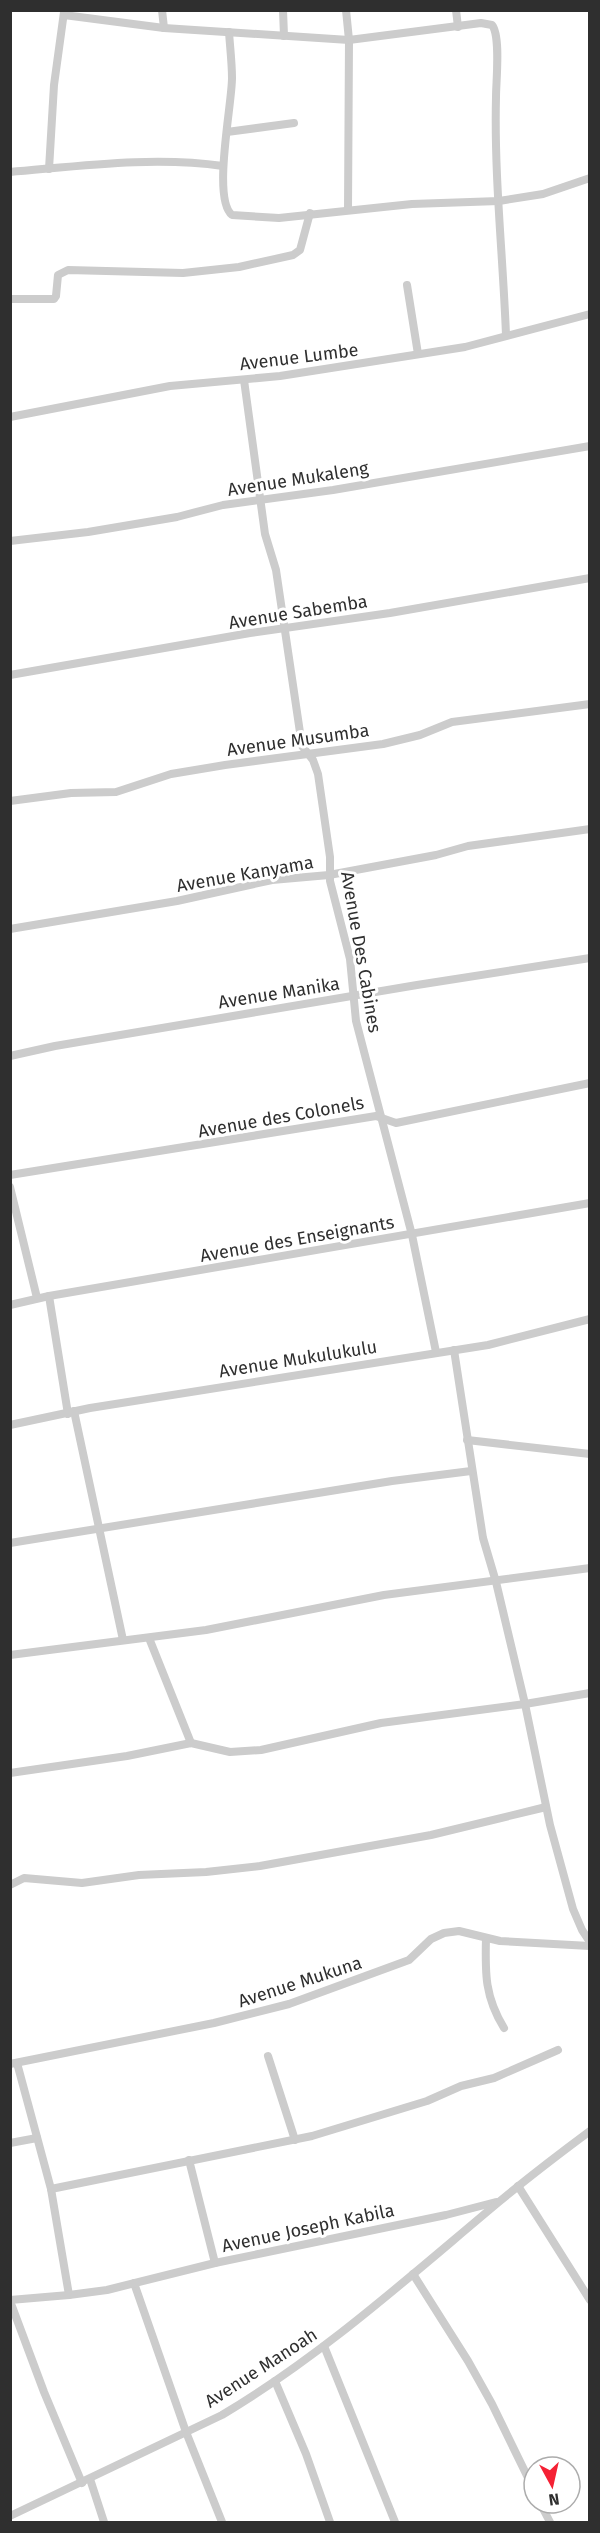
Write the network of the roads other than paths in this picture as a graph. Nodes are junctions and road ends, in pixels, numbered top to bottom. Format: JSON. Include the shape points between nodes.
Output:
{"nodes":[{"id":1,"x":162,"y":10,"type":"edge"},
{"id":2,"x":283,"y":10,"type":"edge"},
{"id":3,"x":346,"y":10,"type":"edge"},
{"id":4,"x":456,"y":10,"type":"edge"},
{"id":5,"x":64,"y":13,"type":"edge"},
{"id":6,"x":458,"y":27,"type":"junction"},
{"id":7,"x":164,"y":28,"type":"junction"},
{"id":8,"x":229,"y":32,"type":"junction"},
{"id":9,"x":284,"y":36,"type":"junction"},
{"id":10,"x":350,"y":40,"type":"junction"},
{"id":11,"x":294,"y":123,"type":"dead end"},
{"id":12,"x":227,"y":132,"type":"junction"},
{"id":13,"x":223,"y":166,"type":"junction"},
{"id":14,"x":49,"y":169,"type":"junction"},
{"id":15,"x":10,"y":172,"type":"edge"},
{"id":16,"x":590,"y":178,"type":"edge"},
{"id":17,"x":500,"y":201,"type":"junction"},
{"id":18,"x":348,"y":209,"type":"junction"},
{"id":19,"x":310,"y":213,"type":"junction"},
{"id":20,"x":406,"y":285,"type":"dead end"},
{"id":21,"x":10,"y":299,"type":"edge"},
{"id":22,"x":590,"y":314,"type":"edge"},
{"id":23,"x":507,"y":335,"type":"junction"},
{"id":24,"x":418,"y":354,"type":"junction"},
{"id":25,"x":244,"y":380,"type":"junction"},
{"id":26,"x":10,"y":417,"type":"edge"},
{"id":27,"x":590,"y":447,"type":"edge"},
{"id":28,"x":260,"y":500,"type":"junction"},
{"id":29,"x":10,"y":541,"type":"edge"},
{"id":30,"x":590,"y":578,"type":"edge"},
{"id":31,"x":284,"y":628,"type":"junction"},
{"id":32,"x":10,"y":675,"type":"edge"},
{"id":33,"x":590,"y":704,"type":"edge"},
{"id":34,"x":309,"y":755,"type":"junction"},
{"id":35,"x":10,"y":801,"type":"edge"},
{"id":36,"x":590,"y":829,"type":"edge"},
{"id":37,"x":329,"y":874,"type":"junction"},
{"id":38,"x":10,"y":929,"type":"edge"},
{"id":39,"x":590,"y":958,"type":"edge"},
{"id":40,"x":353,"y":996,"type":"junction"},
{"id":41,"x":10,"y":1056,"type":"edge"},
{"id":42,"x":590,"y":1083,"type":"edge"},
{"id":43,"x":382,"y":1118,"type":"junction"},
{"id":44,"x":10,"y":1175,"type":"edge"},
{"id":45,"x":10,"y":1187,"type":"edge"},
{"id":46,"x":590,"y":1203,"type":"edge"},
{"id":47,"x":412,"y":1235,"type":"junction"},
{"id":48,"x":48,"y":1296,"type":"junction"},
{"id":49,"x":37,"y":1298,"type":"junction"},
{"id":50,"x":10,"y":1305,"type":"edge"},
{"id":51,"x":590,"y":1319,"type":"edge"},
{"id":52,"x":454,"y":1350,"type":"junction"},
{"id":53,"x":436,"y":1352,"type":"junction"},
{"id":54,"x":71,"y":1413,"type":"junction"},
{"id":55,"x":10,"y":1425,"type":"edge"},
{"id":56,"x":467,"y":1440,"type":"junction"},
{"id":57,"x":590,"y":1454,"type":"edge"},
{"id":58,"x":471,"y":1471,"type":"junction"},
{"id":59,"x":99,"y":1529,"type":"junction"},
{"id":60,"x":10,"y":1543,"type":"edge"},
{"id":61,"x":590,"y":1568,"type":"edge"},
{"id":62,"x":496,"y":1582,"type":"junction"},
{"id":63,"x":149,"y":1638,"type":"junction"},
{"id":64,"x":123,"y":1640,"type":"junction"},
{"id":65,"x":10,"y":1655,"type":"edge"},
{"id":66,"x":590,"y":1693,"type":"edge"},
{"id":67,"x":525,"y":1704,"type":"junction"},
{"id":68,"x":191,"y":1743,"type":"junction"},
{"id":69,"x":10,"y":1773,"type":"edge"},
{"id":70,"x":546,"y":1807,"type":"junction"},
{"id":71,"x":10,"y":1885,"type":"edge"},
{"id":72,"x":486,"y":1938,"type":"junction"},
{"id":73,"x":590,"y":1941,"type":"edge"},
{"id":74,"x":590,"y":1946,"type":"edge"},
{"id":75,"x":504,"y":2028,"type":"dead end"},
{"id":76,"x":558,"y":2050,"type":"dead end"},
{"id":77,"x":268,"y":2056,"type":"dead end"},
{"id":78,"x":14,"y":2063,"type":"edge"},
{"id":79,"x":590,"y":2131,"type":"edge"},
{"id":80,"x":37,"y":2138,"type":"junction"},
{"id":81,"x":296,"y":2140,"type":"junction"},
{"id":82,"x":10,"y":2143,"type":"edge"},
{"id":83,"x":189,"y":2160,"type":"junction"},
{"id":84,"x":518,"y":2186,"type":"junction"},
{"id":85,"x":51,"y":2189,"type":"junction"},
{"id":86,"x":501,"y":2200,"type":"junction"},
{"id":87,"x":215,"y":2263,"type":"junction"},
{"id":88,"x":413,"y":2274,"type":"junction"},
{"id":89,"x":134,"y":2283,"type":"junction"},
{"id":90,"x":69,"y":2295,"type":"junction"},
{"id":91,"x":10,"y":2300,"type":"edge"},
{"id":92,"x":590,"y":2300,"type":"edge"},
{"id":93,"x":324,"y":2346,"type":"junction"},
{"id":94,"x":275,"y":2381,"type":"junction"},
{"id":95,"x":186,"y":2432,"type":"junction"},
{"id":96,"x":522,"y":2465,"type":"edge"},
{"id":97,"x":90,"y":2479,"type":"junction"},
{"id":98,"x":82,"y":2483,"type":"junction"},
{"id":99,"x":10,"y":2516,"type":"edge"},
{"id":100,"x":104,"y":2523,"type":"edge"},
{"id":101,"x":222,"y":2523,"type":"edge"},
{"id":102,"x":330,"y":2523,"type":"edge"},
{"id":103,"x":395,"y":2523,"type":"edge"}],
"edges":[{"from":1,"to":7,"type":"street"},
{"from":2,"to":9,"type":"street"},
{"from":3,"to":10,"type":"street"},
{"from":4,"to":6,"type":"street"},
{"from":5,"to":7,"type":"street"},
{"from":5,"to":14,"type":"street"},
{"from":6,"to":10,"type":"street"},
{"from":6,"to":17,"type":"street","via":[[487,23],[495,30]]},
{"from":7,"to":8,"type":"street"},
{"from":8,"to":9,"type":"street"},
{"from":8,"to":12,"type":"street","via":[[232,77]]},
{"from":9,"to":10,"type":"street"},
{"from":10,"to":18,"type":"street"},
{"from":11,"to":12,"type":"street"},
{"from":12,"to":13,"type":"street"},
{"from":13,"to":14,"type":"street","via":[[194,162]]},
{"from":13,"to":19,"type":"street","via":[[225,204],[232,215],[279,218]]},
{"from":14,"to":15,"type":"street"},
{"from":16,"to":17,"type":"street","via":[[543,194]]},
{"from":17,"to":18,"type":"street"},
{"from":17,"to":23,"type":"street"},
{"from":18,"to":19,"type":"street"},
{"from":19,"to":21,"type":"street","via":[[300,250],[292,255],[239,267],[183,273],[68,270],[58,275],[54,299]]},
{"from":20,"to":24,"type":"street"},
{"from":22,"to":23,"type":"street","name":"Avenue Lumbe"},
{"from":23,"to":24,"type":"street","name":"Avenue Lumbe"},
{"from":24,"to":25,"type":"street","name":"Avenue Lumbe"},
{"from":25,"to":26,"type":"street","name":"Avenue Lumbe","via":[[170,386]]},
{"from":25,"to":28,"type":"street","name":"Avenue Des Cabines"},
{"from":27,"to":28,"type":"street","name":"Avenue Mukaleng"},
{"from":28,"to":29,"type":"street","name":"Avenue Mukaleng","via":[[99,530]]},
{"from":28,"to":31,"type":"street","name":"Avenue Des Cabines"},
{"from":30,"to":31,"type":"street","name":"Avenue Sabemba","via":[[390,614]]},
{"from":31,"to":32,"type":"street","name":"Avenue Sabemba"},
{"from":31,"to":34,"type":"street","name":"Avenue Des Cabines","via":[[302,746]]},
{"from":33,"to":34,"type":"street","name":"Avenue Musumba","via":[[452,722],[383,744]]},
{"from":34,"to":35,"type":"street","name":"Avenue Musumba","via":[[171,774],[116,792]]},
{"from":34,"to":37,"type":"street","name":"Avenue Des Cabines","via":[[321,791]]},
{"from":36,"to":37,"type":"street","name":"Avenue Kanyama","via":[[468,846]]},
{"from":37,"to":38,"type":"street","name":"Avenue Kanyama","via":[[272,880],[177,901]]},
{"from":37,"to":40,"type":"street","name":"Avenue Des Cabines","via":[[350,959]]},
{"from":39,"to":40,"type":"street","name":"Avenue Manika"},
{"from":40,"to":41,"type":"street","name":"Avenue Manika"},
{"from":40,"to":43,"type":"street","name":"Avenue Des Cabines"},
{"from":42,"to":43,"type":"street","name":"Avenue des Colonels","via":[[396,1123]]},
{"from":43,"to":44,"type":"street","name":"Avenue des Colonels"},
{"from":43,"to":47,"type":"street","name":"Avenue Des Cabines"},
{"from":45,"to":49,"type":"street"},
{"from":46,"to":47,"type":"street","name":"Avenue des Enseignants"},
{"from":47,"to":48,"type":"street","name":"Avenue des Enseignants"},
{"from":47,"to":53,"type":"street","name":"Avenue Des Cabines"},
{"from":48,"to":49,"type":"street","name":"Avenue des Enseignants"},
{"from":48,"to":54,"type":"street"},
{"from":49,"to":50,"type":"street","name":"Avenue des Enseignants"},
{"from":51,"to":52,"type":"street","name":"Avenue Mukulukulu"},
{"from":52,"to":53,"type":"street","name":"Avenue Mukulukulu"},
{"from":52,"to":56,"type":"street"},
{"from":53,"to":54,"type":"street","name":"Avenue Mukulukulu"},
{"from":54,"to":55,"type":"street","name":"Avenue Mukulukulu"},
{"from":54,"to":59,"type":"street"},
{"from":56,"to":57,"type":"street"},
{"from":56,"to":58,"type":"street"},
{"from":58,"to":59,"type":"street"},
{"from":58,"to":62,"type":"street","via":[[483,1538]]},
{"from":59,"to":60,"type":"street"},
{"from":59,"to":64,"type":"street"},
{"from":61,"to":62,"type":"street"},
{"from":62,"to":63,"type":"street","via":[[384,1595],[272,1619]]},
{"from":62,"to":67,"type":"street"},
{"from":63,"to":64,"type":"street"},
{"from":63,"to":68,"type":"street"},
{"from":64,"to":65,"type":"street"},
{"from":66,"to":67,"type":"street"},
{"from":67,"to":68,"type":"street","via":[[391,1722],[244,1752]]},
{"from":67,"to":70,"type":"street"},
{"from":68,"to":69,"type":"street"},
{"from":70,"to":71,"type":"street","via":[[431,1835],[252,1867],[74,1883],[24,1878]]},
{"from":70,"to":73,"type":"street","via":[[573,1909]]},
{"from":72,"to":74,"type":"street","name":"Avenue Mukuna","via":[[546,1946]]},
{"from":72,"to":75,"type":"street","via":[[485,1966],[492,2008]]},
{"from":72,"to":78,"type":"street","name":"Avenue Mukuna","via":[[459,1931],[438,1935],[409,1960],[289,2004]]},
{"from":76,"to":81,"type":"street","via":[[494,2078]]},
{"from":77,"to":81,"type":"street"},
{"from":78,"to":80,"type":"street"},
{"from":79,"to":84,"type":"street","name":"Avenue Joseph Kabila"},
{"from":80,"to":82,"type":"street"},
{"from":80,"to":85,"type":"street"},
{"from":81,"to":83,"type":"street"},
{"from":83,"to":85,"type":"street"},
{"from":83,"to":87,"type":"street"},
{"from":84,"to":86,"type":"street","name":"Avenue Joseph Kabila"},
{"from":84,"to":92,"type":"street"},
{"from":85,"to":90,"type":"street"},
{"from":86,"to":87,"type":"street","name":"Avenue Joseph Kabila"},
{"from":86,"to":88,"type":"street","name":"Avenue Manoah"},
{"from":87,"to":89,"type":"street","name":"Avenue Joseph Kabila"},
{"from":88,"to":93,"type":"street","name":"Avenue Manoah"},
{"from":88,"to":96,"type":"street","via":[[468,2361]]},
{"from":89,"to":90,"type":"street","name":"Avenue Joseph Kabila"},
{"from":89,"to":95,"type":"street"},
{"from":90,"to":91,"type":"street","name":"Avenue Joseph Kabila"},
{"from":91,"to":98,"type":"street"},
{"from":93,"to":94,"type":"street","name":"Avenue Manoah"},
{"from":93,"to":103,"type":"street"},
{"from":94,"to":95,"type":"street","name":"Avenue Manoah","via":[[222,2415]]},
{"from":94,"to":102,"type":"street"},
{"from":95,"to":97,"type":"street","name":"Avenue Manoah"},
{"from":95,"to":101,"type":"street"},
{"from":97,"to":98,"type":"street","name":"Avenue Manoah"},
{"from":97,"to":100,"type":"street"},
{"from":98,"to":99,"type":"street","name":"Avenue Manoah"}]}
